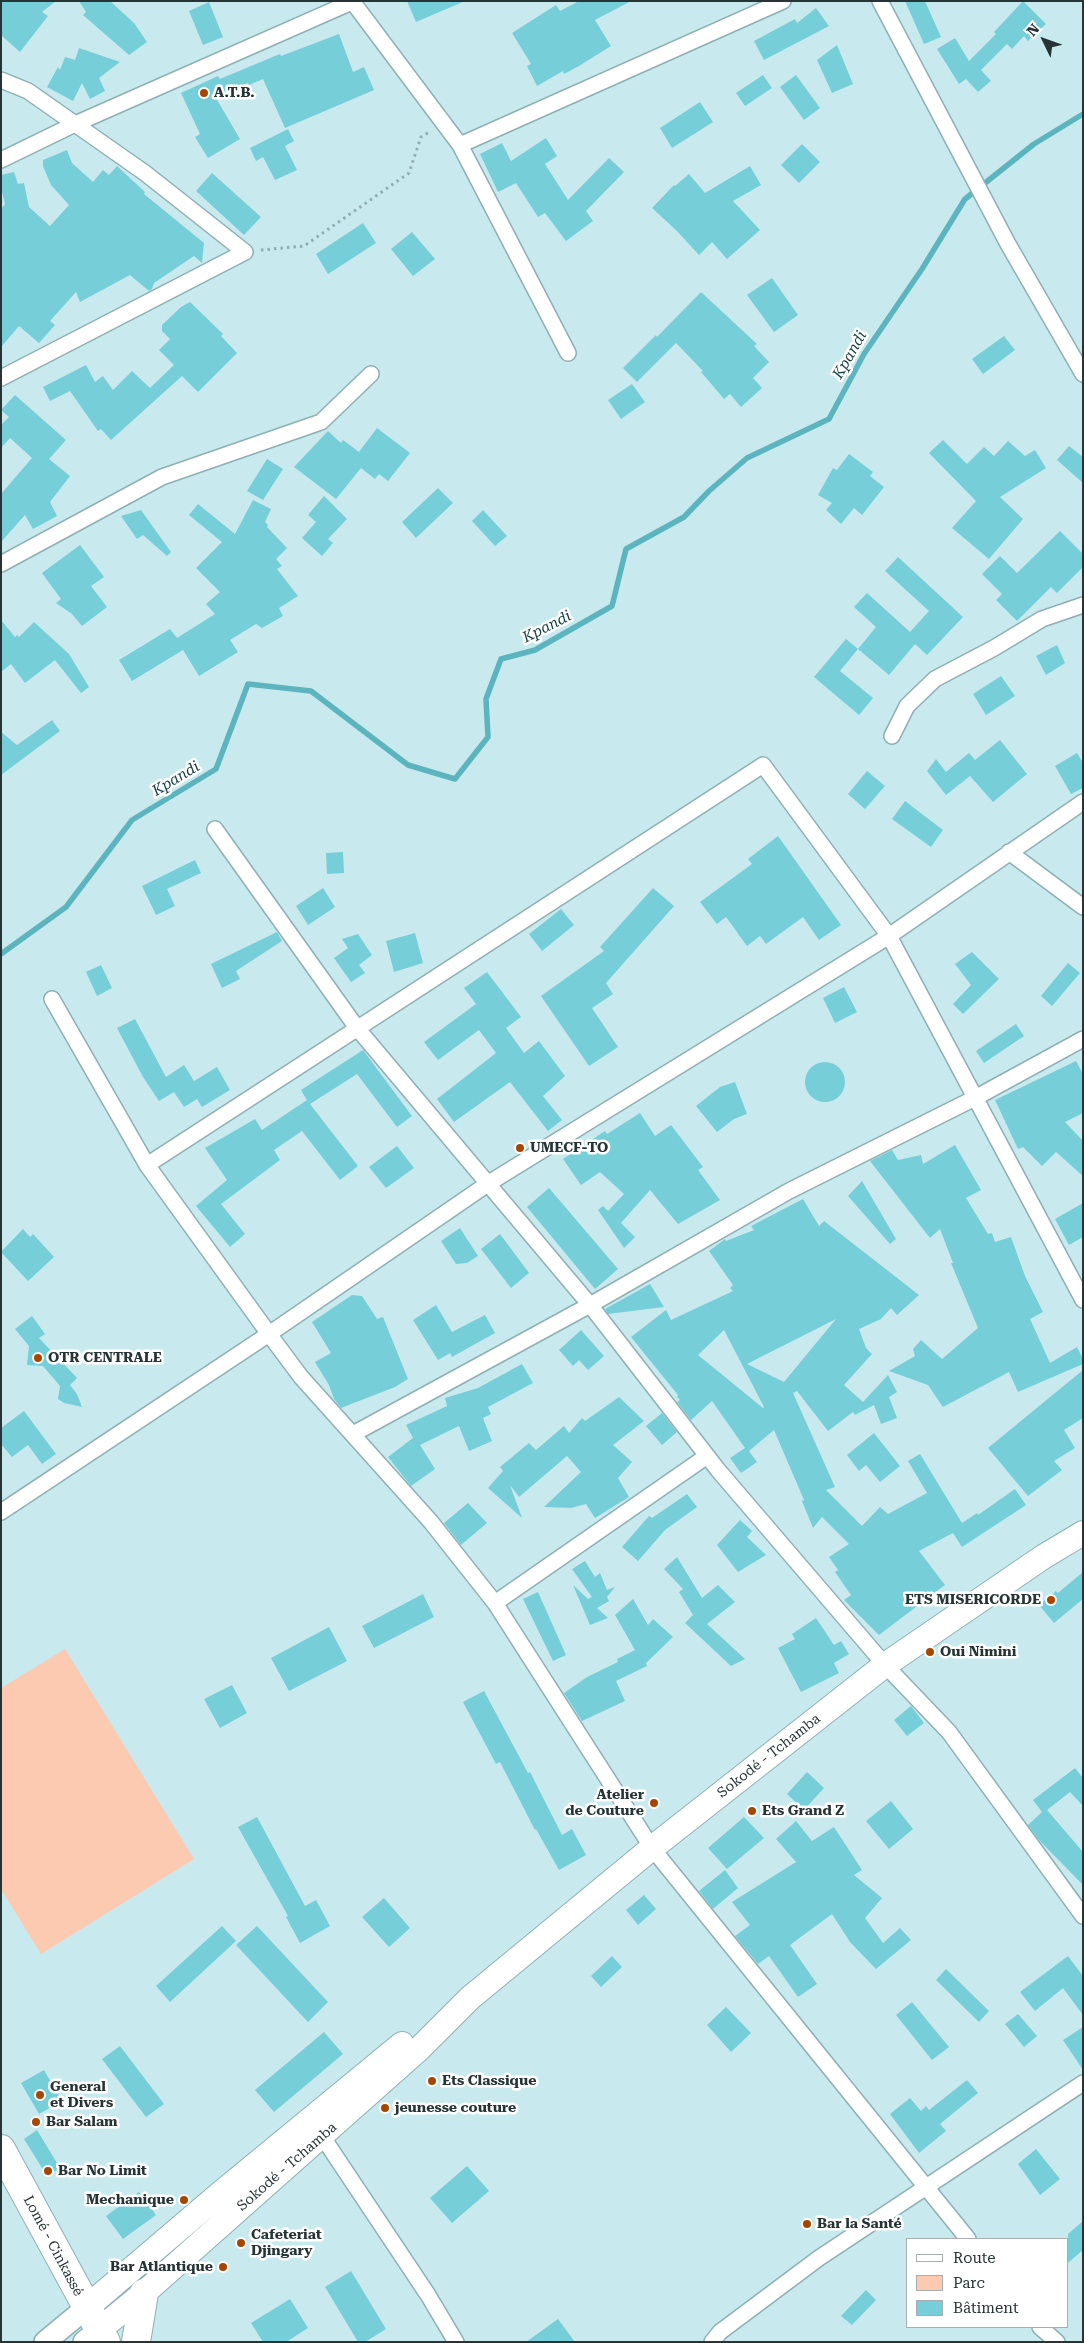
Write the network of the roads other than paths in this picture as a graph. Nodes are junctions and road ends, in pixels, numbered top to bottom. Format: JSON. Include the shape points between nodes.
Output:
{"nodes":[{"id":1,"x":353,"y":1,"type":"edge"},
{"id":2,"x":783,"y":1,"type":"edge"},
{"id":3,"x":880,"y":1,"type":"edge"},
{"id":4,"x":1,"y":80,"type":"edge"},
{"id":5,"x":75,"y":124,"type":"junction"},
{"id":6,"x":460,"y":145,"type":"junction"},
{"id":7,"x":1,"y":160,"type":"edge"},
{"id":8,"x":568,"y":352,"type":"dead end"},
{"id":9,"x":371,"y":374,"type":"dead end"},
{"id":10,"x":1083,"y":374,"type":"edge"},
{"id":11,"x":1,"y":378,"type":"edge"},
{"id":12,"x":1,"y":564,"type":"edge"},
{"id":13,"x":1083,"y":605,"type":"edge"},
{"id":14,"x":892,"y":736,"type":"dead end"},
{"id":15,"x":1083,"y":802,"type":"edge"},
{"id":16,"x":215,"y":829,"type":"dead end"},
{"id":17,"x":1009,"y":852,"type":"junction"},
{"id":18,"x":1083,"y":907,"type":"edge"},
{"id":19,"x":889,"y":936,"type":"junction"},
{"id":20,"x":52,"y":999,"type":"dead end"},
{"id":21,"x":357,"y":1028,"type":"junction"},
{"id":22,"x":1083,"y":1038,"type":"edge"},
{"id":23,"x":975,"y":1098,"type":"junction"},
{"id":24,"x":147,"y":1165,"type":"junction"},
{"id":25,"x":489,"y":1183,"type":"junction"},
{"id":26,"x":1077,"y":1273,"type":"edge"},
{"id":27,"x":1083,"y":1300,"type":"edge"},
{"id":28,"x":590,"y":1305,"type":"junction"},
{"id":29,"x":269,"y":1334,"type":"junction"},
{"id":30,"x":353,"y":1434,"type":"junction"},
{"id":31,"x":707,"y":1456,"type":"junction"},
{"id":32,"x":1,"y":1512,"type":"edge"},
{"id":33,"x":1083,"y":1533,"type":"edge"},
{"id":34,"x":495,"y":1603,"type":"junction"},
{"id":35,"x":885,"y":1665,"type":"junction"},
{"id":36,"x":652,"y":1848,"type":"junction"},
{"id":37,"x":1083,"y":1916,"type":"edge"},
{"id":38,"x":470,"y":1998,"type":"junction"},
{"id":39,"x":1083,"y":2082,"type":"edge"},
{"id":40,"x":322,"y":2136,"type":"junction"},
{"id":41,"x":1,"y":2149,"type":"edge"},
{"id":42,"x":926,"y":2188,"type":"junction"},
{"id":43,"x":967,"y":2238,"type":"edge"},
{"id":44,"x":144,"y":2293,"type":"junction"},
{"id":45,"x":1041,"y":2328,"type":"edge"},
{"id":46,"x":94,"y":2330,"type":"edge"},
{"id":47,"x":45,"y":2342,"type":"edge"},
{"id":48,"x":136,"y":2342,"type":"edge"},
{"id":49,"x":456,"y":2342,"type":"edge"},
{"id":50,"x":712,"y":2342,"type":"edge"},
{"id":51,"x":1057,"y":2342,"type":"edge"}],
"edges":[{"from":1,"to":5,"type":"street"},
{"from":1,"to":6,"type":"street"},
{"from":2,"to":6,"type":"street"},
{"from":3,"to":10,"type":"street","via":[[1008,244]]},
{"from":4,"to":5,"type":"street","via":[[28,91]]},
{"from":5,"to":7,"type":"street"},
{"from":5,"to":11,"type":"street","via":[[145,173],[245,252]]},
{"from":6,"to":8,"type":"street"},
{"from":9,"to":12,"type":"street","via":[[321,422],[162,477]]},
{"from":13,"to":14,"type":"street","via":[[1042,619],[935,679],[907,706]]},
{"from":15,"to":17,"type":"street"},
{"from":16,"to":21,"type":"street"},
{"from":17,"to":18,"type":"street"},
{"from":17,"to":19,"type":"street"},
{"from":19,"to":21,"type":"street","via":[[763,765]]},
{"from":19,"to":23,"type":"street"},
{"from":19,"to":25,"type":"street"},
{"from":20,"to":24,"type":"street"},
{"from":21,"to":24,"type":"street"},
{"from":21,"to":25,"type":"street"},
{"from":22,"to":23,"type":"street"},
{"from":23,"to":26,"type":"street"},
{"from":23,"to":28,"type":"street","via":[[789,1192]]},
{"from":24,"to":29,"type":"street"},
{"from":25,"to":28,"type":"street"},
{"from":25,"to":29,"type":"street"},
{"from":26,"to":27,"type":"street"},
{"from":28,"to":30,"type":"street"},
{"from":28,"to":31,"type":"street"},
{"from":29,"to":30,"type":"street","via":[[301,1377]]},
{"from":29,"to":32,"type":"street"},
{"from":30,"to":34,"type":"street","via":[[431,1522]]},
{"from":31,"to":34,"type":"street"},
{"from":31,"to":35,"type":"street"},
{"from":33,"to":35,"type":"main road","name":"Sokodé - Tchamba"},
{"from":34,"to":36,"type":"street"},
{"from":35,"to":36,"type":"main road","name":"Sokodé - Tchamba"},
{"from":35,"to":37,"type":"street","via":[[949,1732]]},
{"from":36,"to":38,"type":"main road","name":"Sokodé - Tchamba"},
{"from":36,"to":42,"type":"street"},
{"from":38,"to":40,"type":"main road","name":"Sokodé - Tchamba","via":[[419,2049]]},
{"from":38,"to":46,"type":"main road","name":"Sokodé - Tchamba","via":[[410,2038],[221,2193]]},
{"from":39,"to":42,"type":"street"},
{"from":40,"to":44,"type":"main road","name":"Sokodé - Tchamba"},
{"from":40,"to":49,"type":"street"},
{"from":41,"to":46,"type":"highway","name":"Lomé - Cinkassé"},
{"from":42,"to":43,"type":"street"},
{"from":42,"to":50,"type":"street","via":[[819,2258],[720,2332]]},
{"from":44,"to":46,"type":"main road","name":"Sokodé - Tchamba"},
{"from":44,"to":48,"type":"highway"},
{"from":45,"to":51,"type":"street"},
{"from":46,"to":47,"type":"main road"}]}
